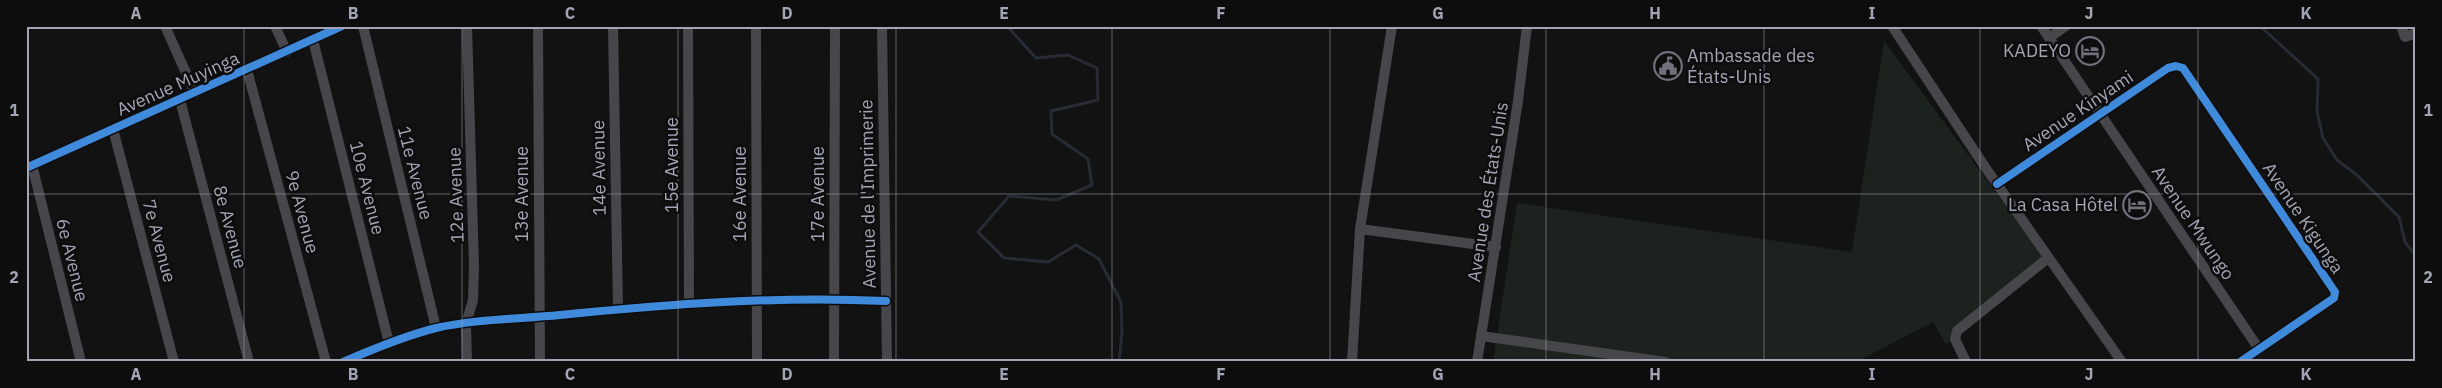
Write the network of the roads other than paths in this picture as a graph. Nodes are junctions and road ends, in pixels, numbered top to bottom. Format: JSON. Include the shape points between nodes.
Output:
{"nodes":[{"id":1,"x":165,"y":26,"type":"edge"},
{"id":2,"x":275,"y":26,"type":"edge"},
{"id":3,"x":342,"y":26,"type":"edge"},
{"id":4,"x":363,"y":26,"type":"edge"},
{"id":5,"x":468,"y":26,"type":"edge"},
{"id":6,"x":538,"y":26,"type":"edge"},
{"id":7,"x":612,"y":26,"type":"edge"},
{"id":8,"x":688,"y":26,"type":"edge"},
{"id":9,"x":756,"y":26,"type":"edge"},
{"id":10,"x":835,"y":26,"type":"edge"},
{"id":11,"x":882,"y":26,"type":"edge"},
{"id":12,"x":1392,"y":26,"type":"edge"},
{"id":13,"x":1527,"y":26,"type":"edge"},
{"id":14,"x":1892,"y":26,"type":"edge"},
{"id":15,"x":2041,"y":26,"type":"edge"},
{"id":16,"x":2066,"y":26,"type":"edge"},
{"id":17,"x":2401,"y":26,"type":"edge"},
{"id":18,"x":2416,"y":33,"type":"edge"},
{"id":19,"x":2049,"y":38,"type":"junction"},
{"id":20,"x":313,"y":40,"type":"junction"},
{"id":21,"x":287,"y":52,"type":"junction"},
{"id":22,"x":2176,"y":66,"type":"joint"},
{"id":23,"x":247,"y":70,"type":"junction"},
{"id":24,"x":194,"y":93,"type":"junction"},
{"id":25,"x":180,"y":100,"type":"junction"},
{"id":26,"x":2100,"y":115,"type":"junction"},
{"id":27,"x":113,"y":129,"type":"junction"},
{"id":28,"x":29,"y":166,"type":"edge"},
{"id":29,"x":1997,"y":184,"type":"junction"},
{"id":30,"x":1360,"y":229,"type":"junction"},
{"id":31,"x":1496,"y":247,"type":"junction"},
{"id":32,"x":2048,"y":258,"type":"junction"},
{"id":33,"x":757,"y":299,"type":"junction"},
{"id":34,"x":834,"y":299,"type":"junction"},
{"id":35,"x":886,"y":301,"type":"junction"},
{"id":36,"x":689,"y":304,"type":"junction"},
{"id":37,"x":618,"y":309,"type":"junction"},
{"id":38,"x":539,"y":317,"type":"junction"},
{"id":39,"x":466,"y":324,"type":"junction"},
{"id":40,"x":436,"y":328,"type":"junction"},
{"id":41,"x":1481,"y":336,"type":"junction"},
{"id":42,"x":388,"y":343,"type":"junction"},
{"id":43,"x":2259,"y":349,"type":"junction"},
{"id":44,"x":81,"y":362,"type":"edge"},
{"id":45,"x":174,"y":362,"type":"edge"},
{"id":46,"x":249,"y":362,"type":"edge"},
{"id":47,"x":326,"y":362,"type":"edge"},
{"id":48,"x":343,"y":362,"type":"edge"},
{"id":49,"x":466,"y":362,"type":"edge"},
{"id":50,"x":540,"y":362,"type":"edge"},
{"id":51,"x":757,"y":362,"type":"edge"},
{"id":52,"x":834,"y":362,"type":"edge"},
{"id":53,"x":886,"y":362,"type":"edge"},
{"id":54,"x":1352,"y":362,"type":"edge"},
{"id":55,"x":1477,"y":362,"type":"edge"},
{"id":56,"x":1666,"y":362,"type":"edge"},
{"id":57,"x":1966,"y":362,"type":"edge"},
{"id":58,"x":2122,"y":362,"type":"edge"},
{"id":59,"x":2240,"y":362,"type":"edge"}],
"edges":[{"from":1,"to":24,"type":"street"},
{"from":2,"to":21,"type":"street"},
{"from":3,"to":20,"type":"street","name":"Avenue Muyinga"},
{"from":4,"to":40,"type":"street","name":"11e Avenue"},
{"from":5,"to":39,"type":"street","name":"12e Avenue","via":[[474,267],[473,300]]},
{"from":6,"to":38,"type":"street","name":"13e Avenue"},
{"from":7,"to":37,"type":"street","name":"14e Avenue"},
{"from":8,"to":36,"type":"street","name":"15e Avenue"},
{"from":9,"to":33,"type":"street","name":"16e Avenue"},
{"from":10,"to":34,"type":"street","name":"17e Avenue"},
{"from":11,"to":35,"type":"street","name":"Avenue de l'Imprimerie"},
{"from":12,"to":30,"type":"street"},
{"from":13,"to":31,"type":"street","name":"Avenue des États-Unis"},
{"from":14,"to":29,"type":"street"},
{"from":15,"to":19,"type":"street","name":"Avenue Mwungo"},
{"from":16,"to":19,"type":"street"},
{"from":17,"to":18,"type":"street","via":[[2405,37]]},
{"from":19,"to":26,"type":"street","name":"Avenue Mwungo"},
{"from":20,"to":21,"type":"street","name":"Avenue Muyinga"},
{"from":20,"to":42,"type":"street","name":"10e Avenue"},
{"from":21,"to":23,"type":"street","name":"Avenue Muyinga"},
{"from":22,"to":26,"type":"street","name":"Avenue Kinyami","via":[[2168,68]]},
{"from":22,"to":43,"type":"street","name":"Avenue Kigunga","via":[[2185,70],[2335,292],[2334,298]]},
{"from":23,"to":24,"type":"street","name":"Avenue Muyinga"},
{"from":23,"to":47,"type":"street","name":"9e Avenue"},
{"from":24,"to":25,"type":"street","name":"Avenue Muyinga"},
{"from":25,"to":27,"type":"street","name":"Avenue Muyinga"},
{"from":25,"to":46,"type":"street","name":"8e Avenue"},
{"from":26,"to":29,"type":"street","name":"Avenue Kinyami"},
{"from":26,"to":43,"type":"street","name":"Avenue Mwungo"},
{"from":27,"to":28,"type":"street","name":"Avenue Muyinga"},
{"from":27,"to":45,"type":"street","name":"7e Avenue"},
{"from":28,"to":44,"type":"street","name":"6e Avenue"},
{"from":29,"to":32,"type":"street"},
{"from":30,"to":31,"type":"street"},
{"from":30,"to":54,"type":"street"},
{"from":31,"to":41,"type":"street","name":"Avenue des États-Unis"},
{"from":32,"to":57,"type":"street","via":[[1957,331],[1955,339]]},
{"from":32,"to":58,"type":"street"},
{"from":33,"to":34,"type":"street"},
{"from":33,"to":36,"type":"street"},
{"from":33,"to":51,"type":"street","name":"16e Avenue"},
{"from":34,"to":35,"type":"street"},
{"from":34,"to":52,"type":"street","name":"17e Avenue"},
{"from":35,"to":53,"type":"street","name":"Avenue de l'Imprimerie"},
{"from":36,"to":37,"type":"street"},
{"from":37,"to":38,"type":"street"},
{"from":38,"to":39,"type":"street"},
{"from":38,"to":50,"type":"street","name":"13e Avenue"},
{"from":39,"to":40,"type":"street"},
{"from":39,"to":49,"type":"street","name":"12e Avenue"},
{"from":40,"to":42,"type":"street"},
{"from":41,"to":55,"type":"street","name":"Avenue des États-Unis"},
{"from":41,"to":56,"type":"street"},
{"from":42,"to":48,"type":"street"},
{"from":43,"to":59,"type":"street","name":"Avenue Kigunga"}]}
